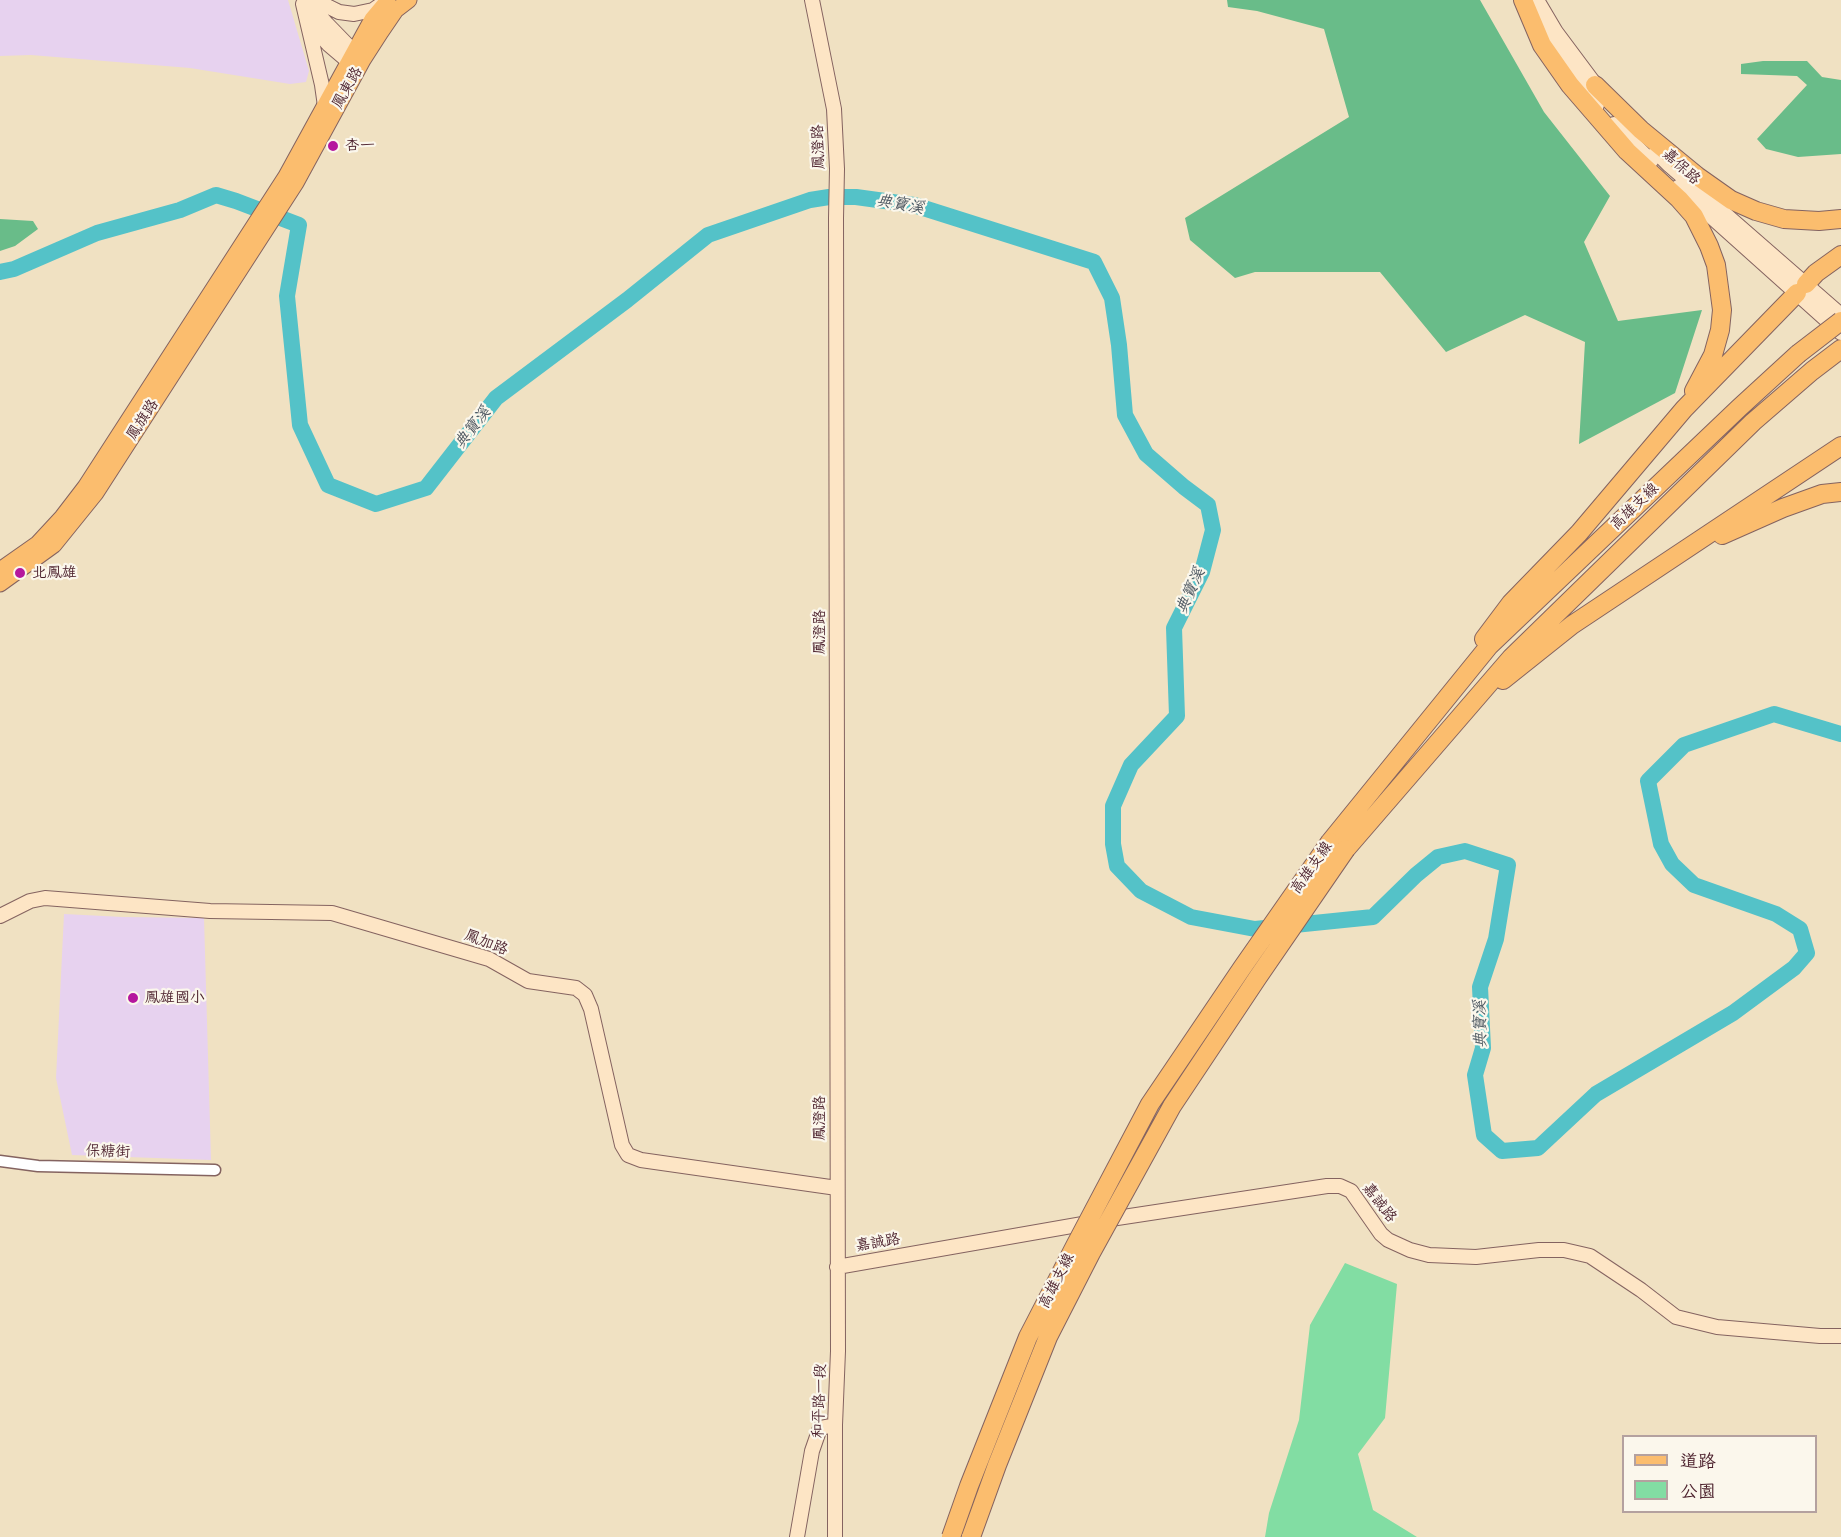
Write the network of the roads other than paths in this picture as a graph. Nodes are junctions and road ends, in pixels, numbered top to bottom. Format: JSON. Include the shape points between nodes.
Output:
{"nodes":[{"id":1,"x":321,"y":0,"type":"edge"},
{"id":2,"x":388,"y":0,"type":"edge"},
{"id":3,"x":409,"y":0,"type":"edge"},
{"id":4,"x":812,"y":0,"type":"edge"},
{"id":5,"x":1525,"y":0,"type":"edge"},
{"id":6,"x":1537,"y":0,"type":"edge"},
{"id":7,"x":306,"y":1,"type":"edge"},
{"id":8,"x":356,"y":61,"type":"junction"},
{"id":9,"x":1595,"y":85,"type":"junction"},
{"id":10,"x":325,"y":106,"type":"junction"},
{"id":11,"x":291,"y":179,"type":"junction"},
{"id":12,"x":1841,"y":219,"type":"edge"},
{"id":13,"x":257,"y":232,"type":"junction"},
{"id":14,"x":1841,"y":255,"type":"edge"},
{"id":15,"x":1802,"y":289,"type":"junction"},
{"id":16,"x":1841,"y":315,"type":"edge"},
{"id":17,"x":1841,"y":321,"type":"edge"},
{"id":18,"x":1841,"y":333,"type":"edge"},
{"id":19,"x":1841,"y":349,"type":"edge"},
{"id":20,"x":1684,"y":408,"type":"junction"},
{"id":21,"x":1841,"y":446,"type":"edge"},
{"id":22,"x":1841,"y":492,"type":"edge"},
{"id":23,"x":1675,"y":558,"type":"junction"},
{"id":24,"x":0,"y":570,"type":"edge"},
{"id":25,"x":0,"y":584,"type":"edge"},
{"id":26,"x":1467,"y":710,"type":"junction"},
{"id":27,"x":1385,"y":773,"type":"junction"},
{"id":28,"x":1338,"y":845,"type":"junction"},
{"id":29,"x":0,"y":916,"type":"edge"},
{"id":30,"x":0,"y":1161,"type":"edge"},
{"id":31,"x":215,"y":1170,"type":"dead end"},
{"id":32,"x":837,"y":1188,"type":"junction"},
{"id":33,"x":837,"y":1267,"type":"junction"},
{"id":34,"x":1841,"y":1336,"type":"edge"},
{"id":35,"x":834,"y":1425,"type":"junction"},
{"id":36,"x":797,"y":1537,"type":"edge"},
{"id":37,"x":835,"y":1537,"type":"edge"},
{"id":38,"x":951,"y":1537,"type":"edge"},
{"id":39,"x":971,"y":1537,"type":"edge"}],
"edges":[{"from":1,"to":2,"type":"street","via":[[339,12],[354,14],[372,10]]},
{"from":2,"to":8,"type":"main road","name":"鳳東路","via":[[372,19]]},
{"from":3,"to":8,"type":"main road","name":"鳳東路","via":[[396,10]]},
{"from":4,"to":32,"type":"street","name":"鳳澄路","via":[[834,110],[837,169]]},
{"from":5,"to":15,"type":"street","name":"嘉保路","via":[[1601,110],[1640,151]]},
{"from":5,"to":20,"type":"highway","via":[[1542,45],[1570,85],[1626,151],[1694,216],[1710,246],[1720,287],[1720,330],[1713,355]]},
{"from":6,"to":9,"type":"street","name":"嘉保路"},
{"from":7,"to":8,"type":"street","via":[[320,35]]},
{"from":7,"to":10,"type":"street"},
{"from":8,"to":10,"type":"main road","name":"鳳東路"},
{"from":8,"to":11,"type":"main road","name":"鳳東路"},
{"from":9,"to":12,"type":"highway","via":[[1641,130],[1731,200],[1784,219]]},
{"from":9,"to":15,"type":"street","name":"嘉保路","via":[[1669,165]]},
{"from":10,"to":11,"type":"main road","name":"鳳東路"},
{"from":11,"to":13,"type":"main road"},
{"from":13,"to":24,"type":"main road","name":"鳳旗路","via":[[85,487],[37,544]]},
{"from":13,"to":25,"type":"main road","name":"鳳旗路","via":[[96,492],[54,545]]},
{"from":14,"to":15,"type":"highway"},
{"from":15,"to":16,"type":"street","name":"嘉保路"},
{"from":15,"to":18,"type":"street","name":"嘉保路"},
{"from":15,"to":20,"type":"highway"},
{"from":17,"to":27,"type":"highway","name":"高雄支線","bridge":true,"via":[[1739,408],[1489,646]]},
{"from":19,"to":26,"type":"highway","name":"高雄支線","via":[[1753,422],[1511,658]]},
{"from":20,"to":27,"type":"highway","via":[[1579,533],[1502,614]]},
{"from":21,"to":23,"type":"highway"},
{"from":22,"to":23,"type":"highway","via":[[1822,494],[1783,508]]},
{"from":23,"to":26,"type":"highway","via":[[1572,625]]},
{"from":26,"to":28,"type":"highway","name":"高雄支線"},
{"from":27,"to":28,"type":"highway","name":"高雄支線"},
{"from":28,"to":38,"type":"highway","name":"高雄支線","bridge":true,"via":[[1242,968],[1150,1104],[1028,1337]]},
{"from":28,"to":39,"type":"highway","name":"高雄支線","bridge":true,"via":[[1258,977],[1172,1106],[1091,1253],[1048,1337]]},
{"from":29,"to":32,"type":"street","name":"鳳加路","via":[[45,898],[210,911],[332,913],[489,959],[528,981],[576,988],[585,995],[622,1145],[628,1155]]},
{"from":30,"to":31,"type":"street","name":"保糖街","via":[[38,1166]]},
{"from":32,"to":33,"type":"street","name":"鳳澄路"},
{"from":33,"to":34,"type":"street","name":"嘉誠路","via":[[1118,1218],[1340,1186],[1351,1191],[1381,1234],[1410,1250],[1476,1257],[1564,1250],[1590,1256],[1676,1317],[1717,1328]]},
{"from":33,"to":35,"type":"street","name":"和平路一段"},
{"from":35,"to":36,"type":"street","via":[[820,1428],[812,1450]]},
{"from":35,"to":37,"type":"street","name":"和平路一段"}]}
